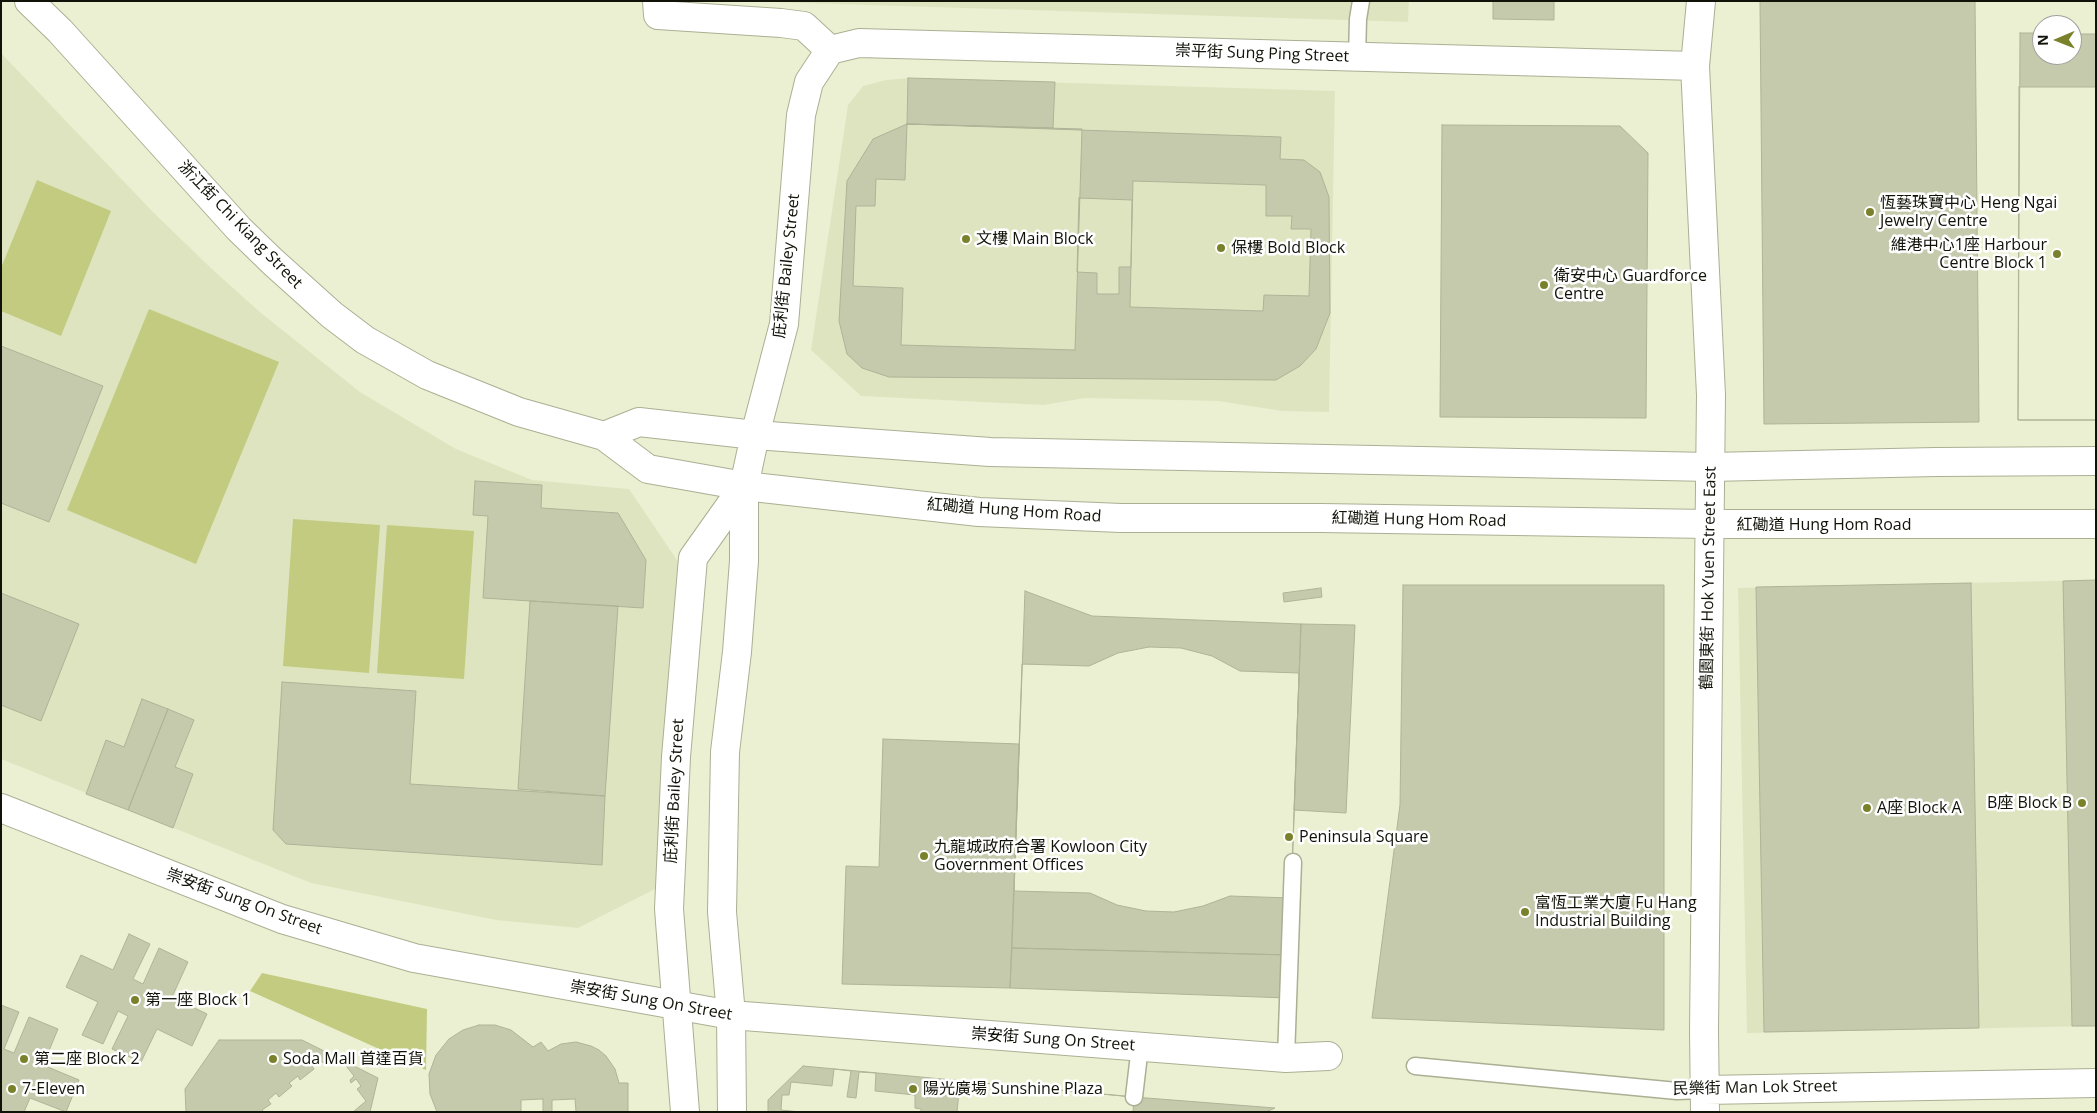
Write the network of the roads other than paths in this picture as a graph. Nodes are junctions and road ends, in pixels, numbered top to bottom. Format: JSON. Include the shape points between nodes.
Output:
{"nodes":[{"id":1,"x":29,"y":1,"type":"edge"},
{"id":2,"x":657,"y":1,"type":"edge"},
{"id":3,"x":1361,"y":1,"type":"edge"},
{"id":4,"x":1700,"y":1,"type":"edge"},
{"id":5,"x":830,"y":50,"type":"junction"},
{"id":6,"x":1357,"y":57,"type":"junction"},
{"id":7,"x":1695,"y":66,"type":"junction"},
{"id":8,"x":755,"y":435,"type":"junction"},
{"id":9,"x":604,"y":436,"type":"junction"},
{"id":10,"x":2096,"y":462,"type":"edge"},
{"id":11,"x":1710,"y":467,"type":"junction"},
{"id":12,"x":744,"y":486,"type":"junction"},
{"id":13,"x":1709,"y":524,"type":"junction"},
{"id":14,"x":2096,"y":524,"type":"edge"},
{"id":15,"x":1,"y":808,"type":"edge"},
{"id":16,"x":1293,"y":862,"type":"dead end"},
{"id":17,"x":677,"y":1005,"type":"junction"},
{"id":18,"x":731,"y":1015,"type":"junction"},
{"id":19,"x":1140,"y":1046,"type":"junction"},
{"id":20,"x":1328,"y":1056,"type":"dead end"},
{"id":21,"x":1286,"y":1058,"type":"junction"},
{"id":22,"x":1416,"y":1066,"type":"dead end"},
{"id":23,"x":2096,"y":1083,"type":"edge"},
{"id":24,"x":1134,"y":1097,"type":"dead end"},
{"id":25,"x":1705,"y":1101,"type":"edge"},
{"id":26,"x":685,"y":1112,"type":"edge"},
{"id":27,"x":732,"y":1112,"type":"edge"}],
"edges":[{"from":1,"to":9,"type":"main road","name":"浙江街 Chi Kiang Street","via":[[239,229],[332,315],[365,340],[427,375],[519,412]]},
{"from":2,"to":5,"type":"main road","via":[[658,15],[804,26]]},
{"from":3,"to":6,"type":"lane"},
{"from":4,"to":7,"type":"main road","name":"鶴園東街 Hok Yuen Street East"},
{"from":5,"to":6,"type":"main road","name":"崇平街 Sung Ping Street","via":[[859,43]]},
{"from":5,"to":8,"type":"main road","name":"庇利街 Bailey Street","via":[[809,82],[801,115],[784,324]]},
{"from":6,"to":7,"type":"main road","name":"崇平街 Sung Ping Street"},
{"from":7,"to":11,"type":"main road","name":"鶴園東街 Hok Yuen Street East","via":[[1711,395]]},
{"from":8,"to":9,"type":"main road","via":[[639,422]]},
{"from":8,"to":11,"type":"main road","via":[[990,452]]},
{"from":8,"to":12,"type":"main road","name":"庇利街 Bailey Street"},
{"from":9,"to":12,"type":"main road","name":"浙江街 Chi Kiang Street","via":[[648,469]]},
{"from":10,"to":11,"type":"main road"},
{"from":11,"to":13,"type":"main road","name":"鶴園東街 Hok Yuen Street East"},
{"from":12,"to":13,"type":"main road","name":"紅磡道 Hung Hom Road","via":[[979,512],[1102,517]]},
{"from":12,"to":17,"type":"main road","name":"庇利街 Bailey Street","via":[[693,558],[676,757],[669,909]]},
{"from":12,"to":18,"type":"main road","name":"庇利街 Bailey Street","via":[[744,561],[725,762],[722,912]]},
{"from":13,"to":14,"type":"main road","name":"紅磡道 Hung Hom Road"},
{"from":13,"to":25,"type":"main road","name":"鶴園東街 Hok Yuen Street East"},
{"from":15,"to":17,"type":"main road","name":"崇安街 Sung On Street","via":[[282,919],[414,958]]},
{"from":16,"to":21,"type":"lane"},
{"from":17,"to":18,"type":"main road","name":"崇安街 Sung On Street"},
{"from":17,"to":26,"type":"main road","name":"庇利街 Bailey Street"},
{"from":18,"to":19,"type":"main road","name":"崇安街 Sung On Street"},
{"from":18,"to":27,"type":"main road","name":"庇利街 Bailey Street"},
{"from":19,"to":21,"type":"main road","name":"崇安街 Sung On Street"},
{"from":19,"to":24,"type":"lane"},
{"from":20,"to":21,"type":"main road","name":"崇安街 Sung On Street"},
{"from":22,"to":25,"type":"lane","name":"民樂街 Man Lok Street","via":[[1677,1090]]},
{"from":23,"to":25,"type":"main road","name":"民樂街 Man Lok Street"}]}
